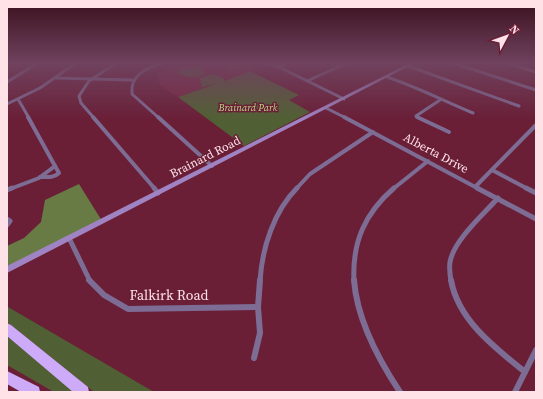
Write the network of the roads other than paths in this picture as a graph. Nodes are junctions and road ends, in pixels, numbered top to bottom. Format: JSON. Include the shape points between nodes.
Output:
{"nodes":[{"id":1,"x":49,"y":82,"type":"edge"},
{"id":2,"x":89,"y":82,"type":"edge"},
{"id":3,"x":131,"y":82,"type":"edge"},
{"id":4,"x":308,"y":82,"type":"edge"},
{"id":5,"x":377,"y":82,"type":"edge"},
{"id":6,"x":404,"y":82,"type":"edge"},
{"id":7,"x":451,"y":82,"type":"edge"},
{"id":8,"x":510,"y":82,"type":"edge"},
{"id":9,"x":536,"y":90,"type":"edge"},
{"id":10,"x":344,"y":98,"type":"junction"},
{"id":11,"x":18,"y":99,"type":"junction"},
{"id":12,"x":440,"y":100,"type":"junction"},
{"id":13,"x":7,"y":104,"type":"edge"},
{"id":14,"x":519,"y":106,"type":"dead end"},
{"id":15,"x":326,"y":108,"type":"junction"},
{"id":16,"x":473,"y":113,"type":"dead end"},
{"id":17,"x":536,"y":125,"type":"edge"},
{"id":18,"x":373,"y":132,"type":"junction"},
{"id":19,"x":449,"y":132,"type":"dead end"},
{"id":20,"x":428,"y":161,"type":"junction"},
{"id":21,"x":212,"y":166,"type":"junction"},
{"id":22,"x":55,"y":168,"type":"junction"},
{"id":23,"x":492,"y":170,"type":"junction"},
{"id":24,"x":38,"y":177,"type":"junction"},
{"id":25,"x":476,"y":186,"type":"junction"},
{"id":26,"x":7,"y":190,"type":"edge"},
{"id":27,"x":158,"y":193,"type":"junction"},
{"id":28,"x":536,"y":193,"type":"edge"},
{"id":29,"x":498,"y":198,"type":"junction"},
{"id":30,"x":536,"y":218,"type":"edge"},
{"id":31,"x":7,"y":219,"type":"edge"},
{"id":32,"x":7,"y":225,"type":"edge"},
{"id":33,"x":69,"y":238,"type":"junction"},
{"id":34,"x":7,"y":270,"type":"edge"},
{"id":35,"x":258,"y":307,"type":"junction"},
{"id":36,"x":7,"y":329,"type":"edge"},
{"id":37,"x":536,"y":350,"type":"edge"},
{"id":38,"x":254,"y":358,"type":"dead end"},
{"id":39,"x":525,"y":372,"type":"junction"},
{"id":40,"x":7,"y":377,"type":"edge"},
{"id":41,"x":34,"y":392,"type":"edge"},
{"id":42,"x":83,"y":392,"type":"edge"},
{"id":43,"x":400,"y":392,"type":"edge"},
{"id":44,"x":515,"y":392,"type":"edge"}],
"edges":[{"from":1,"to":11,"type":"street"},
{"from":2,"to":27,"type":"street","via":[[81,90],[81,103]]},
{"from":3,"to":21,"type":"street","via":[[132,94]]},
{"from":4,"to":10,"type":"street"},
{"from":5,"to":10,"type":"main road","name":"Brainard Road"},
{"from":6,"to":12,"type":"street"},
{"from":7,"to":14,"type":"street"},
{"from":8,"to":9,"type":"street"},
{"from":10,"to":15,"type":"main road","name":"Brainard Road"},
{"from":11,"to":13,"type":"street"},
{"from":11,"to":22,"type":"street"},
{"from":12,"to":16,"type":"street"},
{"from":12,"to":19,"type":"street","via":[[416,116]]},
{"from":15,"to":18,"type":"street","name":"Alberta Drive"},
{"from":15,"to":21,"type":"main road","name":"Brainard Road"},
{"from":17,"to":23,"type":"street"},
{"from":18,"to":20,"type":"street","name":"Alberta Drive"},
{"from":18,"to":35,"type":"street","via":[[321,165],[289,196],[265,248]]},
{"from":20,"to":25,"type":"street","name":"Alberta Drive"},
{"from":20,"to":43,"type":"street","via":[[378,202],[362,224],[354,256],[357,296],[366,327],[378,357]]},
{"from":21,"to":27,"type":"main road","name":"Brainard Road"},
{"from":22,"to":24,"type":"street"},
{"from":22,"to":24,"type":"street","via":[[59,173],[55,177]]},
{"from":23,"to":25,"type":"street"},
{"from":23,"to":28,"type":"street"},
{"from":24,"to":26,"type":"street"},
{"from":25,"to":29,"type":"street","name":"Alberta Drive"},
{"from":27,"to":33,"type":"main road","name":"Brainard Road"},
{"from":29,"to":30,"type":"street","name":"Alberta Drive"},
{"from":29,"to":39,"type":"street","via":[[455,248],[450,259],[450,274],[454,292],[463,312],[498,351]]},
{"from":31,"to":32,"type":"street","via":[[10,221]]},
{"from":33,"to":34,"type":"main road","name":"Brainard Road"},
{"from":33,"to":35,"type":"street","name":"Falkirk Road","via":[[91,284],[108,300],[128,310]]},
{"from":35,"to":38,"type":"street","via":[[260,333]]},
{"from":36,"to":42,"type":"highway"},
{"from":37,"to":39,"type":"street"},
{"from":39,"to":44,"type":"street"},
{"from":40,"to":41,"type":"highway"}]}
